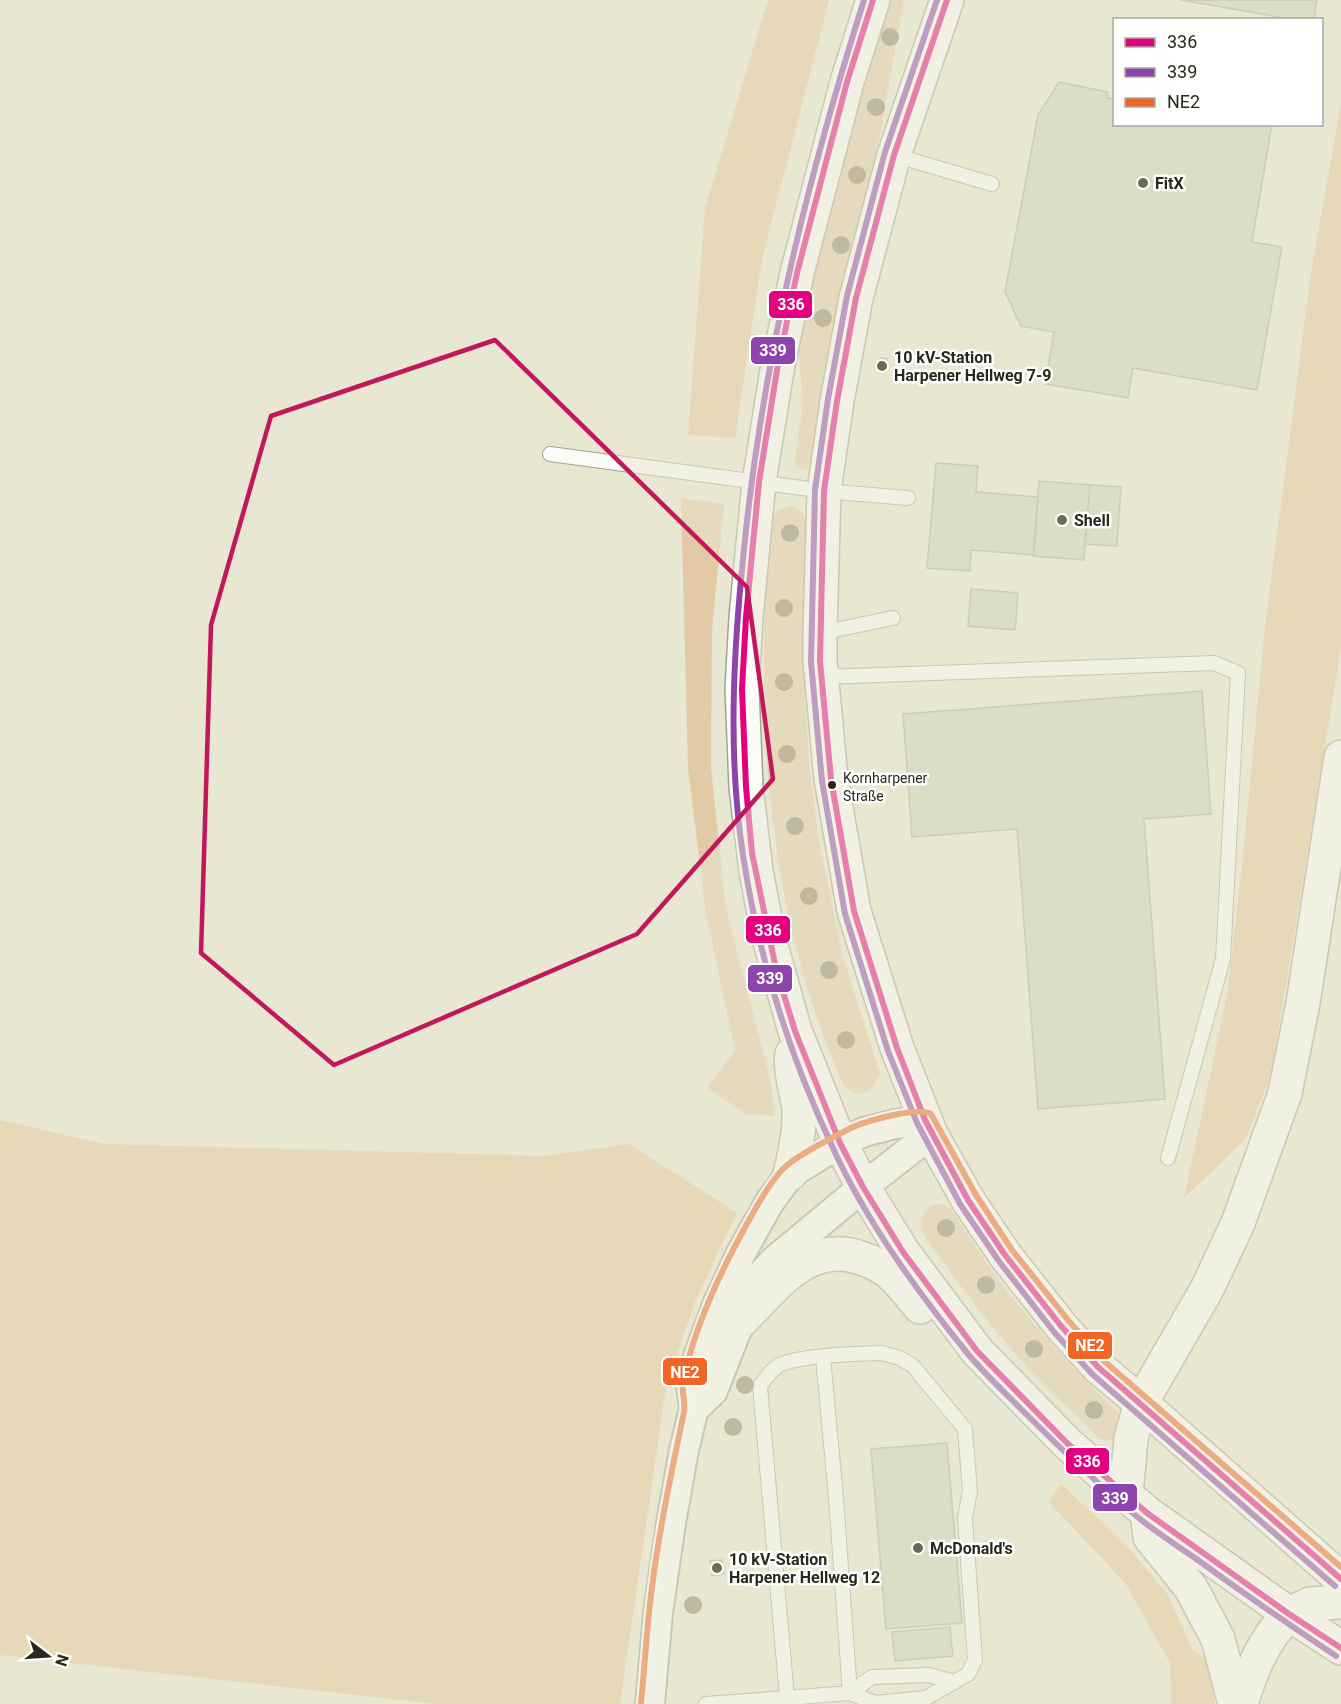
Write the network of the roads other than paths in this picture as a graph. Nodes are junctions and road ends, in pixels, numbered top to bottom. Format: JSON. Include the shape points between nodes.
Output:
{"nodes":[{"id":1,"x":873,"y":0,"type":"edge"},
{"id":2,"x":947,"y":0,"type":"edge"},
{"id":3,"x":894,"y":155,"type":"junction"},
{"id":4,"x":992,"y":184,"type":"dead end"},
{"id":5,"x":550,"y":454,"type":"dead end"},
{"id":6,"x":759,"y":482,"type":"junction"},
{"id":7,"x":824,"y":491,"type":"junction"},
{"id":8,"x":908,"y":498,"type":"dead end"},
{"id":9,"x":893,"y":618,"type":"dead end"},
{"id":10,"x":820,"y":633,"type":"junction"},
{"id":11,"x":822,"y":677,"type":"junction"},
{"id":12,"x":1341,"y":757,"type":"edge"},
{"id":13,"x":795,"y":1031,"type":"junction"},
{"id":14,"x":928,"y":1127,"type":"junction"},
{"id":15,"x":840,"y":1143,"type":"junction"},
{"id":16,"x":1168,"y":1158,"type":"dead end"},
{"id":17,"x":790,"y":1174,"type":"junction"},
{"id":18,"x":863,"y":1186,"type":"junction"},
{"id":19,"x":740,"y":1322,"type":"junction"},
{"id":20,"x":977,"y":1351,"type":"junction"},
{"id":21,"x":823,"y":1358,"type":"junction"},
{"id":22,"x":1141,"y":1403,"type":"junction"},
{"id":23,"x":694,"y":1409,"type":"junction"},
{"id":24,"x":1137,"y":1504,"type":"junction"},
{"id":25,"x":1341,"y":1579,"type":"edge"},
{"id":26,"x":1341,"y":1602,"type":"edge"},
{"id":27,"x":1289,"y":1614,"type":"junction"},
{"id":28,"x":1341,"y":1648,"type":"edge"},
{"id":29,"x":955,"y":1682,"type":"junction"},
{"id":30,"x":850,"y":1693,"type":"junction"},
{"id":31,"x":787,"y":1698,"type":"junction"},
{"id":32,"x":650,"y":1704,"type":"edge"},
{"id":33,"x":706,"y":1704,"type":"edge"},
{"id":34,"x":1235,"y":1704,"type":"edge"},
{"id":35,"x":1241,"y":1704,"type":"edge"}],
"edges":[{"from":1,"to":6,"type":"main road","via":[[797,273]]},
{"from":2,"to":3,"type":"main road"},
{"from":3,"to":4,"type":"lane"},
{"from":3,"to":7,"type":"main road","via":[[856,298]]},
{"from":5,"to":6,"type":"lane"},
{"from":6,"to":7,"type":"lane"},
{"from":6,"to":13,"type":"main road","via":[[742,688],[746,788],[768,935]]},
{"from":7,"to":8,"type":"lane"},
{"from":7,"to":10,"type":"main road"},
{"from":9,"to":10,"type":"lane"},
{"from":10,"to":11,"type":"main road"},
{"from":11,"to":14,"type":"main road","via":[[831,779],[854,911],[897,1048]]},
{"from":11,"to":16,"type":"lane","via":[[1214,663],[1238,673],[1223,959]]},
{"from":12,"to":22,"type":"main road","via":[[1285,1093],[1238,1223],[1208,1289]]},
{"from":13,"to":15,"type":"main road"},
{"from":13,"to":17,"type":"main road","via":[[790,1063],[799,1112]]},
{"from":14,"to":15,"type":"street","via":[[895,1124]]},
{"from":14,"to":18,"type":"street"},
{"from":14,"to":22,"type":"main road","via":[[968,1200],[1005,1255],[1098,1367]]},
{"from":15,"to":17,"type":"street"},
{"from":15,"to":18,"type":"main road"},
{"from":17,"to":23,"type":"street","via":[[740,1255],[717,1305],[691,1385]]},
{"from":18,"to":19,"type":"street","via":[[758,1278],[745,1299]]},
{"from":18,"to":20,"type":"main road","via":[[903,1252]]},
{"from":19,"to":20,"type":"main road","via":[[804,1263],[814,1257],[847,1254],[879,1265],[893,1275],[953,1346]]},
{"from":19,"to":23,"type":"street","via":[[713,1391]]},
{"from":20,"to":24,"type":"main road","via":[[1041,1419]]},
{"from":21,"to":29,"type":"lane","via":[[882,1353],[900,1358],[913,1366],[965,1430],[970,1491],[965,1518],[975,1660],[968,1674]]},
{"from":21,"to":30,"type":"lane"},
{"from":21,"to":31,"type":"lane","via":[[778,1366],[760,1386]]},
{"from":22,"to":24,"type":"main road","via":[[1131,1438]]},
{"from":22,"to":25,"type":"main road"},
{"from":23,"to":32,"type":"street","via":[[671,1523]]},
{"from":24,"to":27,"type":"main road"},
{"from":24,"to":34,"type":"main road","via":[[1150,1537],[1191,1588],[1218,1639]]},
{"from":26,"to":27,"type":"main road","via":[[1310,1604]]},
{"from":27,"to":28,"type":"main road"},
{"from":27,"to":35,"type":"main road","via":[[1263,1648]]},
{"from":29,"to":30,"type":"lane","via":[[929,1675],[872,1677]]},
{"from":29,"to":30,"type":"lane","via":[[926,1698],[875,1703]]},
{"from":30,"to":31,"type":"lane"},
{"from":31,"to":33,"type":"lane"}]}
